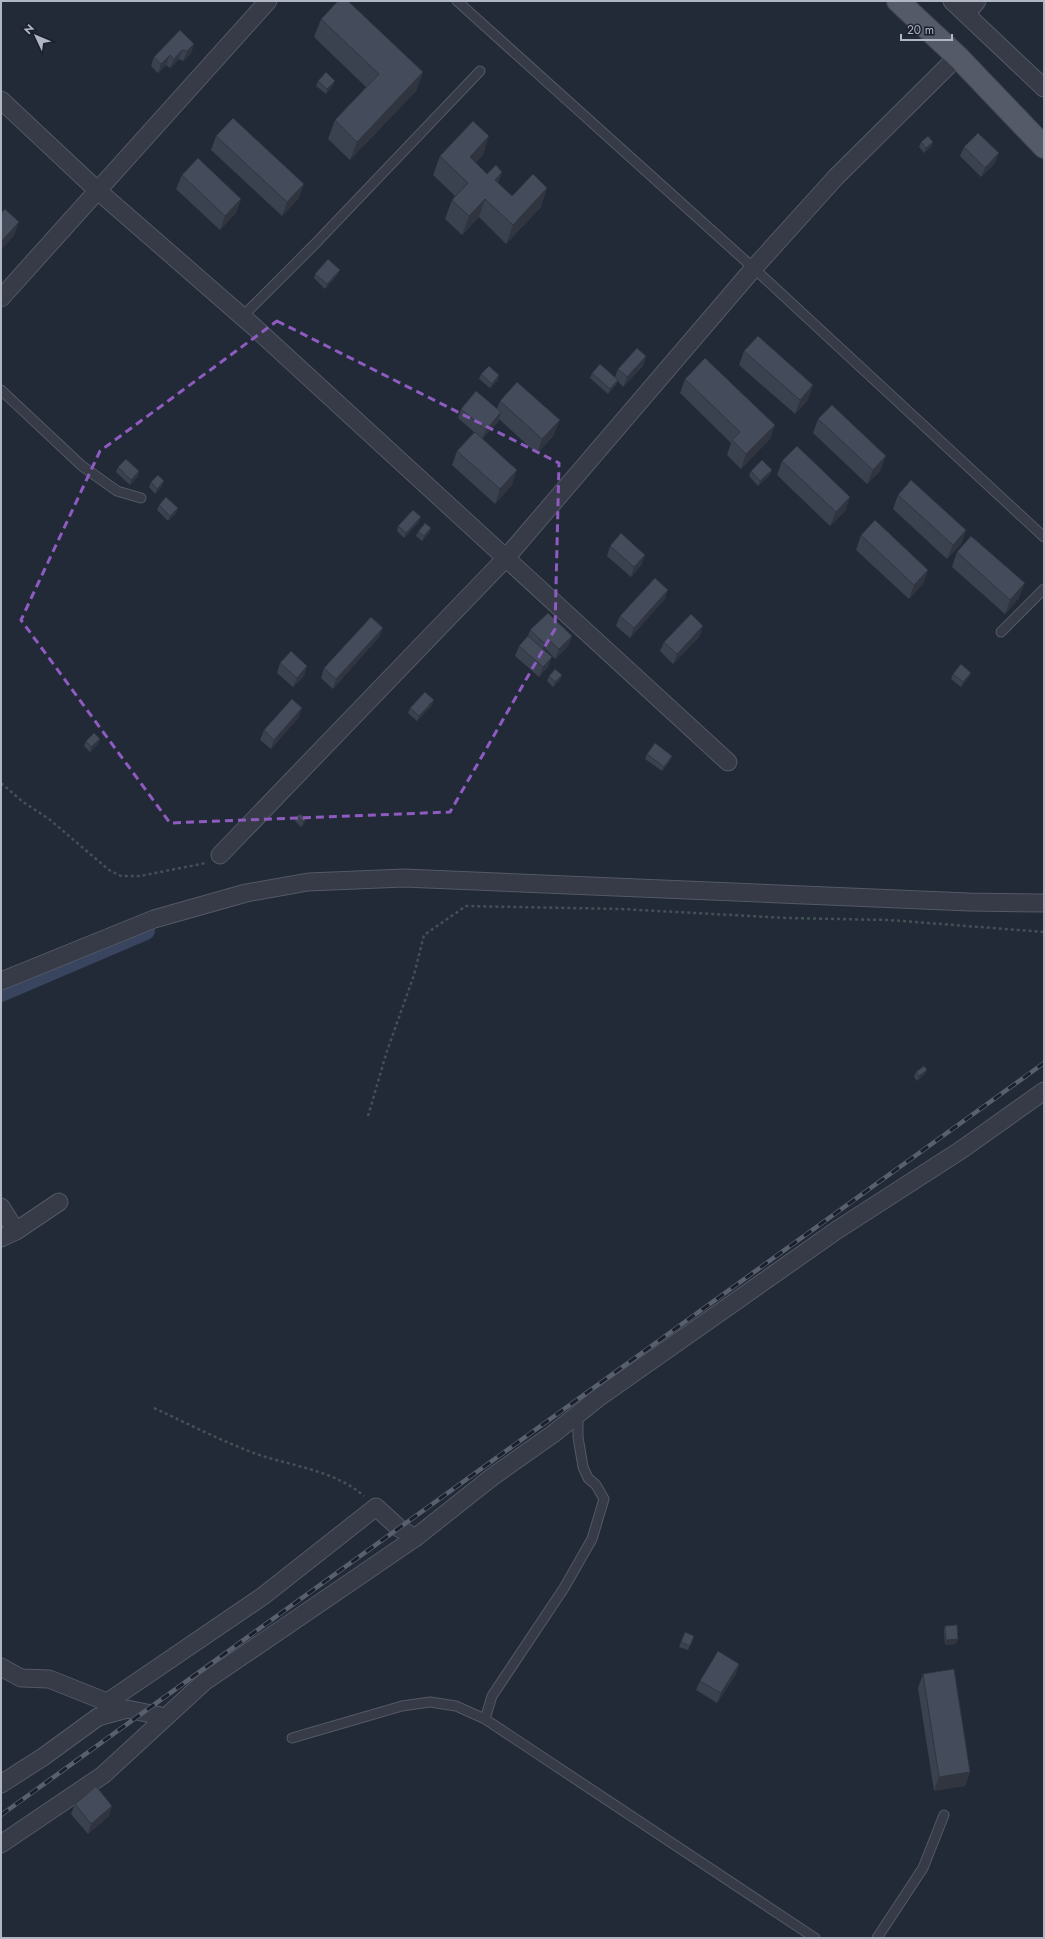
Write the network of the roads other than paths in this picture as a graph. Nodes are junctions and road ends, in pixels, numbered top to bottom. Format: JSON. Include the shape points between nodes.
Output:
{"nodes":[{"id":1,"x":268,"y":1,"type":"edge"},
{"id":2,"x":458,"y":1,"type":"edge"},
{"id":3,"x":898,"y":1,"type":"edge"},
{"id":4,"x":952,"y":1,"type":"edge"},
{"id":5,"x":977,"y":1,"type":"edge"},
{"id":6,"x":966,"y":14,"type":"junction"},
{"id":7,"x":957,"y":57,"type":"junction"},
{"id":8,"x":480,"y":71,"type":"dead end"},
{"id":9,"x":1044,"y":88,"type":"edge"},
{"id":10,"x":1,"y":100,"type":"edge"},
{"id":11,"x":1044,"y":147,"type":"edge"},
{"id":12,"x":97,"y":190,"type":"junction"},
{"id":13,"x":753,"y":269,"type":"junction"},
{"id":14,"x":1,"y":298,"type":"edge"},
{"id":15,"x":242,"y":317,"type":"junction"},
{"id":16,"x":1,"y":390,"type":"edge"},
{"id":17,"x":141,"y":498,"type":"dead end"},
{"id":18,"x":1044,"y":537,"type":"edge"},
{"id":19,"x":505,"y":558,"type":"junction"},
{"id":20,"x":1044,"y":589,"type":"edge"},
{"id":21,"x":1001,"y":632,"type":"dead end"},
{"id":22,"x":728,"y":762,"type":"dead end"},
{"id":23,"x":220,"y":854,"type":"road end"},
{"id":24,"x":1044,"y":903,"type":"edge"},
{"id":25,"x":1,"y":981,"type":"edge"},
{"id":26,"x":1044,"y":1091,"type":"edge"},
{"id":27,"x":59,"y":1202,"type":"dead end"},
{"id":28,"x":1,"y":1207,"type":"edge"},
{"id":29,"x":8,"y":1234,"type":"edge"},
{"id":30,"x":578,"y":1413,"type":"junction"},
{"id":31,"x":415,"y":1538,"type":"junction"},
{"id":32,"x":1,"y":1667,"type":"edge"},
{"id":33,"x":106,"y":1703,"type":"junction"},
{"id":34,"x":127,"y":1709,"type":"junction"},
{"id":35,"x":166,"y":1717,"type":"junction"},
{"id":36,"x":485,"y":1719,"type":"junction"},
{"id":37,"x":292,"y":1738,"type":"dead end"},
{"id":38,"x":1,"y":1784,"type":"edge"},
{"id":39,"x":944,"y":1815,"type":"dead end"},
{"id":40,"x":1,"y":1844,"type":"edge"},
{"id":41,"x":815,"y":1938,"type":"edge"},
{"id":42,"x":877,"y":1938,"type":"edge"}],
"edges":[{"from":1,"to":12,"type":"street"},
{"from":2,"to":13,"type":"lane"},
{"from":3,"to":7,"type":"main road"},
{"from":4,"to":6,"type":"street"},
{"from":5,"to":6,"type":"street"},
{"from":6,"to":9,"type":"street"},
{"from":7,"to":11,"type":"main road"},
{"from":7,"to":13,"type":"street","via":[[836,177]]},
{"from":8,"to":15,"type":"lane"},
{"from":10,"to":12,"type":"street"},
{"from":12,"to":14,"type":"street"},
{"from":12,"to":15,"type":"street"},
{"from":13,"to":18,"type":"lane"},
{"from":13,"to":19,"type":"street"},
{"from":15,"to":19,"type":"street"},
{"from":16,"to":17,"type":"lane","via":[[82,466],[116,491]]},
{"from":19,"to":22,"type":"street"},
{"from":19,"to":23,"type":"street"},
{"from":20,"to":21,"type":"lane"},
{"from":24,"to":25,"type":"street","via":[[404,878],[308,882],[246,893],[154,919]]},
{"from":26,"to":30,"type":"street","via":[[961,1150],[837,1230]]},
{"from":27,"to":29,"type":"street"},
{"from":28,"to":29,"type":"street"},
{"from":30,"to":31,"type":"street"},
{"from":30,"to":36,"type":"lane","via":[[578,1437],[583,1467],[604,1499],[592,1539],[564,1588],[492,1696]]},
{"from":31,"to":33,"type":"street","via":[[399,1528],[376,1507],[263,1596]]},
{"from":31,"to":35,"type":"street","via":[[204,1682]]},
{"from":32,"to":33,"type":"street","via":[[21,1678],[50,1679]]},
{"from":33,"to":34,"type":"street"},
{"from":34,"to":35,"type":"street"},
{"from":34,"to":38,"type":"street","via":[[98,1717]]},
{"from":35,"to":40,"type":"street","via":[[103,1775]]},
{"from":36,"to":37,"type":"lane","via":[[456,1706],[430,1702],[402,1706]]},
{"from":36,"to":41,"type":"lane"},
{"from":39,"to":42,"type":"lane","via":[[923,1868]]}]}
